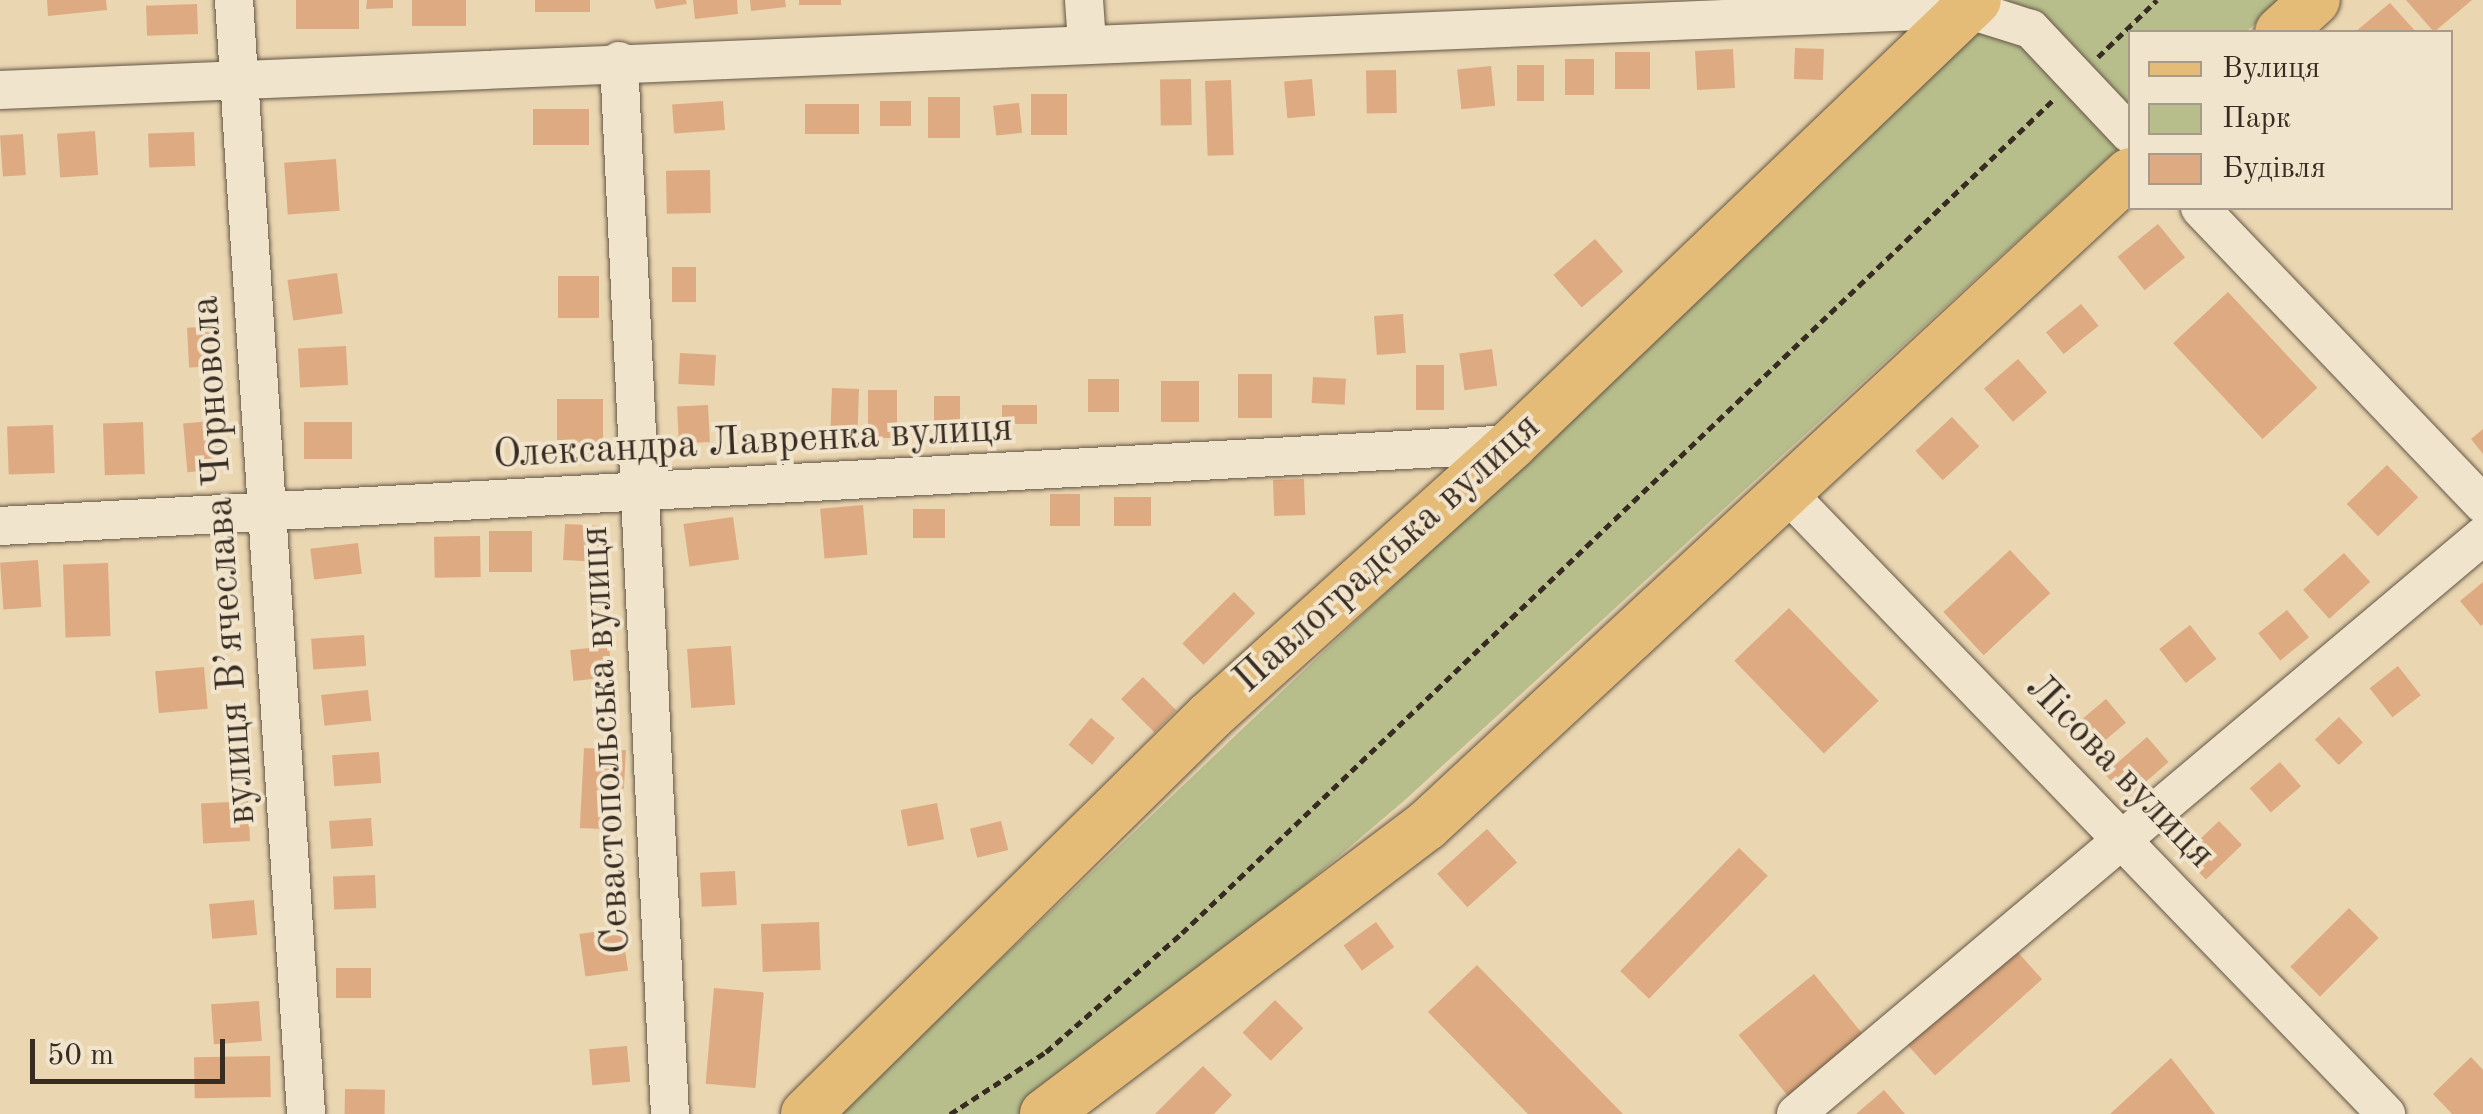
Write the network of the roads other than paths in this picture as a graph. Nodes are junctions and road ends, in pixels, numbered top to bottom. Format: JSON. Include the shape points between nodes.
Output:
{"nodes":[{"id":1,"x":234,"y":0,"type":"edge"},
{"id":2,"x":1084,"y":0,"type":"edge"},
{"id":3,"x":2315,"y":0,"type":"edge"},
{"id":4,"x":1971,"y":4,"type":"edge"},
{"id":5,"x":2282,"y":30,"type":"edge"},
{"id":6,"x":1087,"y":43,"type":"junction"},
{"id":7,"x":619,"y":62,"type":"junction"},
{"id":8,"x":240,"y":75,"type":"junction"},
{"id":9,"x":0,"y":90,"type":"edge"},
{"id":10,"x":2128,"y":132,"type":"edge"},
{"id":11,"x":2128,"y":175,"type":"edge"},
{"id":12,"x":2202,"y":210,"type":"edge"},
{"id":13,"x":1512,"y":444,"type":"junction"},
{"id":14,"x":1787,"y":493,"type":"junction"},
{"id":15,"x":640,"y":496,"type":"junction"},
{"id":16,"x":2483,"y":504,"type":"edge"},
{"id":17,"x":266,"y":514,"type":"junction"},
{"id":18,"x":0,"y":526,"type":"edge"},
{"id":19,"x":2483,"y":536,"type":"edge"},
{"id":20,"x":2120,"y":836,"type":"junction"},
{"id":21,"x":306,"y":1114,"type":"edge"},
{"id":22,"x":670,"y":1114,"type":"edge"},
{"id":23,"x":806,"y":1114,"type":"edge"},
{"id":24,"x":1045,"y":1114,"type":"edge"},
{"id":25,"x":1796,"y":1114,"type":"edge"},
{"id":26,"x":2386,"y":1114,"type":"edge"}],
"edges":[{"from":1,"to":8,"type":"street","name":"вулиця В’ячеслава Чорновола"},
{"from":2,"to":6,"type":"street"},
{"from":3,"to":5,"type":"main road"},
{"from":4,"to":6,"type":"street"},
{"from":4,"to":10,"type":"street","via":[[2031,29]]},
{"from":4,"to":13,"type":"main road","name":"Павлоградська вулиця"},
{"from":6,"to":7,"type":"street"},
{"from":7,"to":8,"type":"street"},
{"from":7,"to":15,"type":"street","name":"Севастопольська вулиця"},
{"from":8,"to":9,"type":"street"},
{"from":8,"to":17,"type":"street","name":"вулиця В’ячеслава Чорновола"},
{"from":11,"to":14,"type":"main road"},
{"from":12,"to":16,"type":"street"},
{"from":13,"to":15,"type":"street","name":"Олександра Лавренка вулиця"},
{"from":13,"to":23,"type":"main road","name":"Павлоградська вулиця","via":[[1210,716]]},
{"from":14,"to":20,"type":"street","name":"Лісова вулиця"},
{"from":14,"to":24,"type":"main road","via":[[1426,826]]},
{"from":15,"to":17,"type":"street","name":"Олександра Лавренка вулиця"},
{"from":15,"to":22,"type":"street","name":"Севастопольська вулиця"},
{"from":17,"to":18,"type":"street","name":"Олександра Лавренка вулиця"},
{"from":17,"to":21,"type":"street","name":"вулиця В’ячеслава Чорновола"},
{"from":19,"to":20,"type":"street"},
{"from":20,"to":25,"type":"street"},
{"from":20,"to":26,"type":"street","name":"Лісова вулиця"}]}
